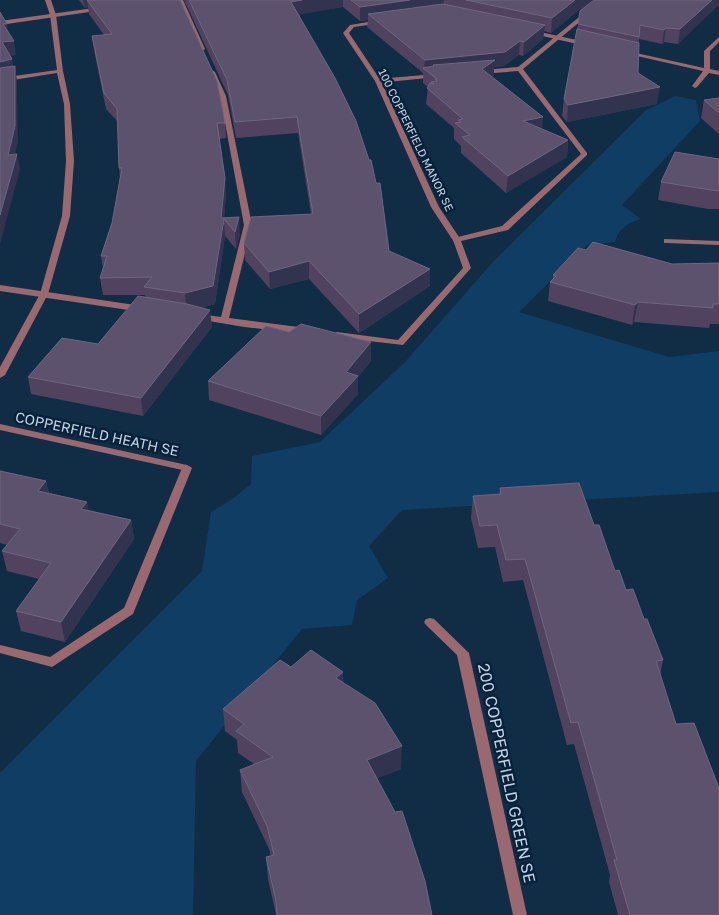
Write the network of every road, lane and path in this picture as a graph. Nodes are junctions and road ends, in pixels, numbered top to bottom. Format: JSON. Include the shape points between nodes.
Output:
{"nodes":[{"id":1,"x":48,"y":0,"type":"edge"},
{"id":2,"x":180,"y":0,"type":"edge"},
{"id":3,"x":603,"y":0,"type":"edge"},
{"id":4,"x":110,"y":8,"type":"edge"},
{"id":5,"x":53,"y":15,"type":"junction"},
{"id":6,"x":388,"y":21,"type":"edge"},
{"id":7,"x":0,"y":23,"type":"edge"},
{"id":8,"x":528,"y":32,"type":"edge"},
{"id":9,"x":556,"y":38,"type":"junction"},
{"id":10,"x":719,"y":40,"type":"edge"},
{"id":11,"x":594,"y":46,"type":"edge"},
{"id":12,"x":622,"y":52,"type":"edge"},
{"id":13,"x":719,"y":67,"type":"edge"},
{"id":14,"x":520,"y":69,"type":"junction"},
{"id":15,"x":60,"y":71,"type":"junction"},
{"id":16,"x":707,"y":71,"type":"junction"},
{"id":17,"x":473,"y":73,"type":"edge"},
{"id":18,"x":719,"y":73,"type":"edge"},
{"id":19,"x":444,"y":75,"type":"edge"},
{"id":20,"x":0,"y":80,"type":"edge"},
{"id":21,"x":378,"y":81,"type":"junction"},
{"id":22,"x":695,"y":86,"type":"dead end"},
{"id":23,"x":457,"y":240,"type":"junction"},
{"id":24,"x":667,"y":241,"type":"dead end"},
{"id":25,"x":719,"y":242,"type":"edge"},
{"id":26,"x":0,"y":288,"type":"edge"},
{"id":27,"x":44,"y":294,"type":"junction"},
{"id":28,"x":148,"y":309,"type":"edge"},
{"id":29,"x":186,"y":315,"type":"edge"},
{"id":30,"x":224,"y":321,"type":"junction"},
{"id":31,"x":312,"y":332,"type":"edge"},
{"id":32,"x":331,"y":334,"type":"edge"},
{"id":33,"x":0,"y":375,"type":"edge"},
{"id":34,"x":0,"y":427,"type":"edge"},
{"id":35,"x":430,"y":622,"type":"dead end"},
{"id":36,"x":0,"y":649,"type":"edge"},
{"id":37,"x":520,"y":915,"type":"edge"}],
"edges":[{"from":1,"to":5,"type":"street"},
{"from":2,"to":30,"type":"street","via":[[223,96],[248,225]]},
{"from":3,"to":9,"type":"street"},
{"from":4,"to":5,"type":"street"},
{"from":5,"to":7,"type":"street"},
{"from":5,"to":15,"type":"street"},
{"from":6,"to":21,"type":"street","name":"100 COPPERFIELD MANOR SE","via":[[352,26],[346,33]]},
{"from":8,"to":9,"type":"street"},
{"from":9,"to":11,"type":"street"},
{"from":9,"to":14,"type":"street"},
{"from":10,"to":16,"type":"street","via":[[707,51]]},
{"from":12,"to":16,"type":"street"},
{"from":13,"to":16,"type":"street"},
{"from":14,"to":17,"type":"street"},
{"from":14,"to":23,"type":"street","via":[[585,154],[505,228]]},
{"from":15,"to":20,"type":"street"},
{"from":15,"to":27,"type":"street","via":[[67,104],[70,170],[66,216]]},
{"from":16,"to":18,"type":"street"},
{"from":16,"to":22,"type":"street"},
{"from":19,"to":21,"type":"street"},
{"from":21,"to":23,"type":"street","name":"100 COPPERFIELD MANOR SE","via":[[435,207]]},
{"from":23,"to":32,"type":"street","name":"100 COPPERFIELD MANOR SE","via":[[467,268],[400,343]]},
{"from":24,"to":25,"type":"street"},
{"from":26,"to":27,"type":"street"},
{"from":27,"to":28,"type":"street"},
{"from":27,"to":33,"type":"street"},
{"from":29,"to":30,"type":"street"},
{"from":30,"to":31,"type":"street"},
{"from":34,"to":36,"type":"street","name":"COPPERFIELD HEATH SE","via":[[187,468],[129,611],[52,662]]},
{"from":35,"to":37,"type":"street","name":"200 COPPERFIELD GREEN SE","via":[[463,653]]}]}
